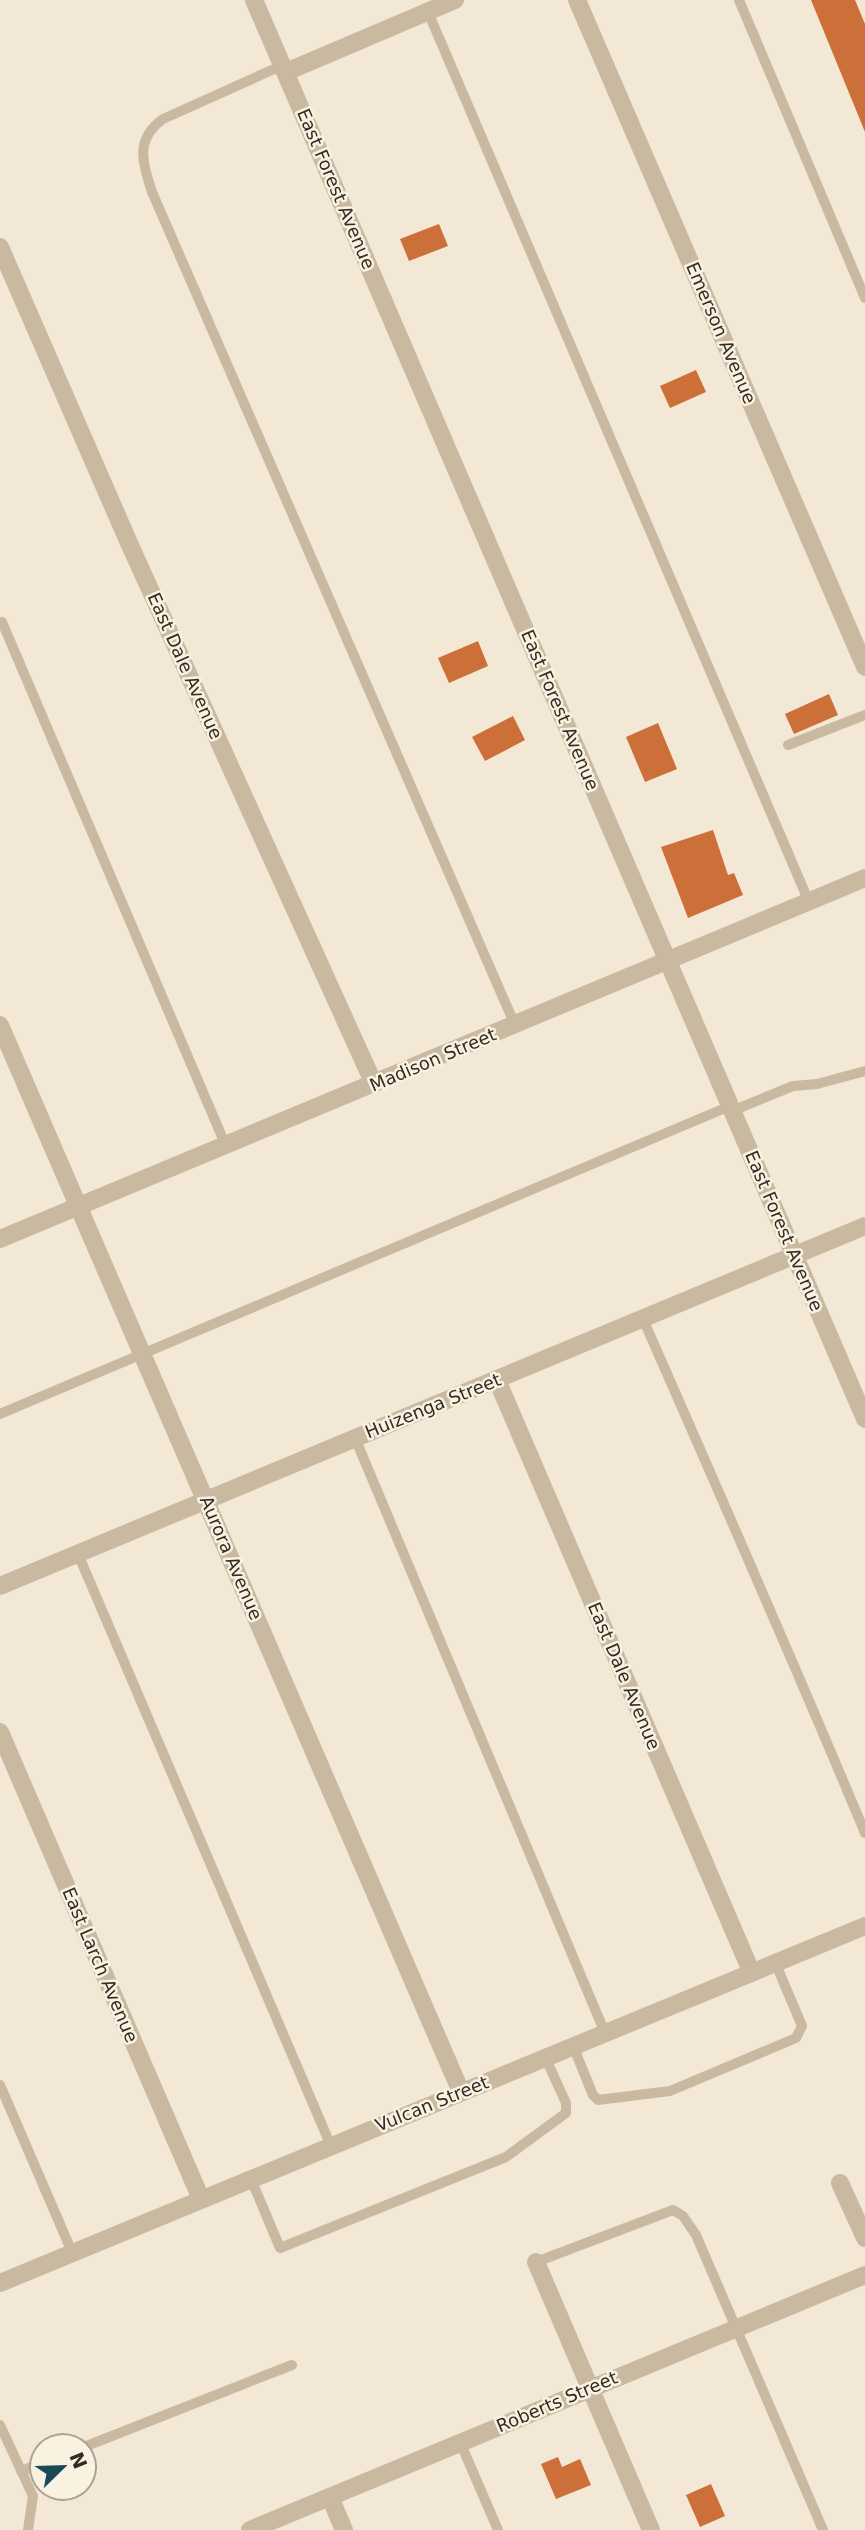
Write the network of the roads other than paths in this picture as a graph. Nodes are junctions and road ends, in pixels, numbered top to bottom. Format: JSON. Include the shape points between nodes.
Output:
{"nodes":[{"id":1,"x":254,"y":0,"type":"edge"},
{"id":2,"x":455,"y":0,"type":"edge"},
{"id":3,"x":578,"y":0,"type":"edge"},
{"id":4,"x":739,"y":0,"type":"edge"},
{"id":5,"x":428,"y":12,"type":"junction"},
{"id":6,"x":284,"y":69,"type":"junction"},
{"id":7,"x":0,"y":247,"type":"edge"},
{"id":8,"x":865,"y":298,"type":"edge"},
{"id":9,"x":1,"y":623,"type":"edge"},
{"id":10,"x":865,"y":667,"type":"edge"},
{"id":11,"x":865,"y":715,"type":"edge"},
{"id":12,"x":788,"y":745,"type":"dead end"},
{"id":13,"x":865,"y":878,"type":"edge"},
{"id":14,"x":809,"y":902,"type":"junction"},
{"id":15,"x":667,"y":961,"type":"junction"},
{"id":16,"x":0,"y":1025,"type":"edge"},
{"id":17,"x":515,"y":1025,"type":"junction"},
{"id":18,"x":865,"y":1071,"type":"edge"},
{"id":19,"x":374,"y":1084,"type":"junction"},
{"id":20,"x":731,"y":1109,"type":"junction"},
{"id":21,"x":226,"y":1146,"type":"junction"},
{"id":22,"x":78,"y":1207,"type":"junction"},
{"id":23,"x":865,"y":1226,"type":"edge"},
{"id":24,"x":0,"y":1240,"type":"edge"},
{"id":25,"x":795,"y":1256,"type":"junction"},
{"id":26,"x":643,"y":1319,"type":"junction"},
{"id":27,"x":143,"y":1354,"type":"junction"},
{"id":28,"x":497,"y":1380,"type":"junction"},
{"id":29,"x":0,"y":1414,"type":"edge"},
{"id":30,"x":865,"y":1419,"type":"edge"},
{"id":31,"x":355,"y":1438,"type":"junction"},
{"id":32,"x":206,"y":1501,"type":"junction"},
{"id":33,"x":78,"y":1554,"type":"junction"},
{"id":34,"x":0,"y":1586,"type":"edge"},
{"id":35,"x":0,"y":1732,"type":"edge"},
{"id":36,"x":865,"y":1833,"type":"edge"},
{"id":37,"x":865,"y":1926,"type":"edge"},
{"id":38,"x":775,"y":1962,"type":"junction"},
{"id":39,"x":751,"y":1971,"type":"junction"},
{"id":40,"x":605,"y":2033,"type":"junction"},
{"id":41,"x":573,"y":2046,"type":"junction"},
{"id":42,"x":545,"y":2057,"type":"junction"},
{"id":43,"x":0,"y":2085,"type":"edge"},
{"id":44,"x":461,"y":2092,"type":"junction"},
{"id":45,"x":331,"y":2146,"type":"junction"},
{"id":46,"x":251,"y":2179,"type":"junction"},
{"id":47,"x":840,"y":2183,"type":"dead end"},
{"id":48,"x":201,"y":2199,"type":"junction"},
{"id":49,"x":865,"y":2238,"type":"edge"},
{"id":50,"x":72,"y":2252,"type":"junction"},
{"id":51,"x":536,"y":2262,"type":"joint"},
{"id":52,"x":865,"y":2275,"type":"edge"},
{"id":53,"x":0,"y":2283,"type":"edge"},
{"id":54,"x":736,"y":2328,"type":"junction"},
{"id":55,"x":292,"y":2365,"type":"dead end"},
{"id":56,"x":590,"y":2388,"type":"junction"},
{"id":57,"x":0,"y":2425,"type":"edge"},
{"id":58,"x":98,"y":2441,"type":"edge"},
{"id":59,"x":460,"y":2442,"type":"junction"},
{"id":60,"x":28,"y":2468,"type":"edge"},
{"id":61,"x":21,"y":2471,"type":"junction"},
{"id":62,"x":330,"y":2497,"type":"junction"},
{"id":63,"x":28,"y":2530,"type":"edge"},
{"id":64,"x":250,"y":2530,"type":"edge"},
{"id":65,"x":344,"y":2530,"type":"edge"},
{"id":66,"x":498,"y":2530,"type":"edge"},
{"id":67,"x":651,"y":2530,"type":"edge"},
{"id":68,"x":822,"y":2530,"type":"edge"}],
"edges":[{"from":1,"to":6,"type":"street","name":"East Forest Avenue"},
{"from":2,"to":5,"type":"street"},
{"from":3,"to":10,"type":"street","name":"Emerson Avenue"},
{"from":4,"to":8,"type":"lane"},
{"from":5,"to":6,"type":"street"},
{"from":5,"to":14,"type":"lane"},
{"from":6,"to":15,"type":"street","name":"East Forest Avenue"},
{"from":6,"to":17,"type":"lane","via":[[163,119],[144,138],[142,160]]},
{"from":7,"to":19,"type":"street","name":"East Dale Avenue"},
{"from":9,"to":21,"type":"lane"},
{"from":11,"to":12,"type":"lane"},
{"from":13,"to":14,"type":"street","name":"Madison Street"},
{"from":14,"to":15,"type":"street","name":"Madison Street"},
{"from":15,"to":17,"type":"street","name":"Madison Street"},
{"from":15,"to":20,"type":"street","name":"East Forest Avenue"},
{"from":16,"to":22,"type":"street","name":"Aurora Avenue"},
{"from":17,"to":19,"type":"street","name":"Madison Street"},
{"from":18,"to":20,"type":"lane","via":[[793,1086]]},
{"from":19,"to":21,"type":"street","name":"Madison Street"},
{"from":20,"to":25,"type":"street","name":"East Forest Avenue"},
{"from":20,"to":27,"type":"lane"},
{"from":21,"to":22,"type":"street","name":"Madison Street"},
{"from":22,"to":24,"type":"street","name":"Madison Street"},
{"from":22,"to":27,"type":"street","name":"Aurora Avenue"},
{"from":23,"to":25,"type":"street","name":"Huizenga Street"},
{"from":25,"to":26,"type":"street","name":"Huizenga Street"},
{"from":25,"to":30,"type":"street","name":"East Forest Avenue"},
{"from":26,"to":28,"type":"street","name":"Huizenga Street"},
{"from":26,"to":36,"type":"lane","via":[[753,1564]]},
{"from":27,"to":29,"type":"lane"},
{"from":27,"to":32,"type":"street","name":"Aurora Avenue"},
{"from":28,"to":31,"type":"street","name":"Huizenga Street"},
{"from":28,"to":39,"type":"street","name":"East Dale Avenue"},
{"from":31,"to":32,"type":"street","name":"Huizenga Street"},
{"from":31,"to":40,"type":"lane"},
{"from":32,"to":33,"type":"street","name":"Huizenga Street"},
{"from":32,"to":44,"type":"street","name":"Aurora Avenue"},
{"from":33,"to":34,"type":"street","name":"Huizenga Street"},
{"from":33,"to":45,"type":"lane"},
{"from":35,"to":48,"type":"street","name":"East Larch Avenue"},
{"from":37,"to":38,"type":"street","name":"Vulcan Street"},
{"from":38,"to":39,"type":"street","name":"Vulcan Street"},
{"from":38,"to":41,"type":"lane","via":[[801,2033],[670,2091],[598,2100]]},
{"from":39,"to":40,"type":"street","name":"Vulcan Street"},
{"from":40,"to":41,"type":"street","name":"Vulcan Street"},
{"from":41,"to":42,"type":"street","name":"Vulcan Street"},
{"from":42,"to":44,"type":"street","name":"Vulcan Street"},
{"from":42,"to":46,"type":"lane","via":[[566,2103],[566,2113],[506,2157],[280,2248]]},
{"from":43,"to":50,"type":"lane"},
{"from":44,"to":45,"type":"street","name":"Vulcan Street"},
{"from":45,"to":46,"type":"street","name":"Vulcan Street"},
{"from":46,"to":48,"type":"street","name":"Vulcan Street"},
{"from":47,"to":49,"type":"street"},
{"from":48,"to":50,"type":"street","name":"Vulcan Street"},
{"from":50,"to":53,"type":"street","name":"Vulcan Street"},
{"from":51,"to":54,"type":"lane","via":[[673,2210],[696,2235]]},
{"from":51,"to":56,"type":"street"},
{"from":52,"to":54,"type":"street","name":"Roberts Street"},
{"from":54,"to":56,"type":"street","name":"Roberts Street"},
{"from":54,"to":68,"type":"lane"},
{"from":55,"to":58,"type":"lane"},
{"from":56,"to":59,"type":"street","name":"Roberts Street"},
{"from":56,"to":67,"type":"street"},
{"from":57,"to":61,"type":"lane"},
{"from":59,"to":62,"type":"street","name":"Roberts Street"},
{"from":59,"to":66,"type":"lane"},
{"from":60,"to":61,"type":"lane"},
{"from":61,"to":63,"type":"lane","via":[[33,2496]]},
{"from":62,"to":64,"type":"street","name":"Roberts Street"},
{"from":62,"to":65,"type":"street"}]}
